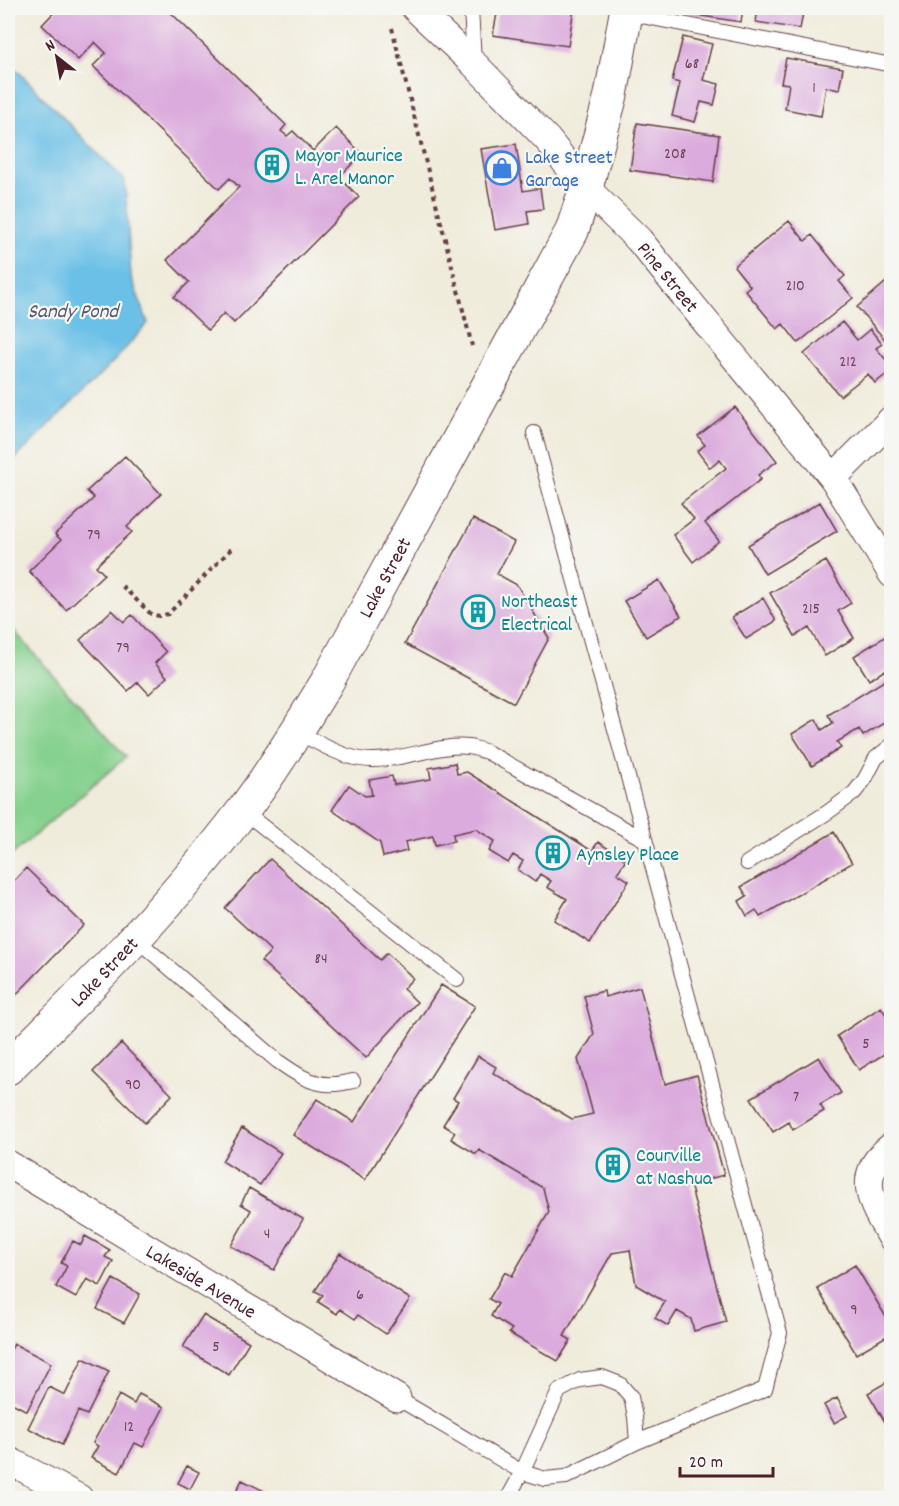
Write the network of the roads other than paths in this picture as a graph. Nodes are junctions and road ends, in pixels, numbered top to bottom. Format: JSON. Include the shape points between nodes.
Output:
{"nodes":[{"id":1,"x":415,"y":8,"type":"edge"},
{"id":2,"x":471,"y":8,"type":"edge"},
{"id":3,"x":627,"y":10,"type":"edge"},
{"id":4,"x":474,"y":64,"type":"junction"},
{"id":5,"x":891,"y":65,"type":"edge"},
{"id":6,"x":586,"y":188,"type":"junction"},
{"id":7,"x":891,"y":419,"type":"edge"},
{"id":8,"x":534,"y":433,"type":"dead end"},
{"id":9,"x":833,"y":478,"type":"junction"},
{"id":10,"x":891,"y":574,"type":"edge"},
{"id":11,"x":296,"y":731,"type":"junction"},
{"id":12,"x":891,"y":745,"type":"edge"},
{"id":13,"x":243,"y":811,"type":"junction"},
{"id":14,"x":645,"y":840,"type":"junction"},
{"id":15,"x":747,"y":863,"type":"dead end"},
{"id":16,"x":135,"y":938,"type":"junction"},
{"id":17,"x":457,"y":980,"type":"dead end"},
{"id":18,"x":8,"y":1068,"type":"edge"},
{"id":19,"x":353,"y":1081,"type":"dead end"},
{"id":20,"x":891,"y":1146,"type":"edge"},
{"id":21,"x":8,"y":1164,"type":"edge"},
{"id":22,"x":891,"y":1238,"type":"edge"},
{"id":23,"x":397,"y":1398,"type":"joint"},
{"id":24,"x":637,"y":1442,"type":"junction"},
{"id":25,"x":8,"y":1460,"type":"edge"},
{"id":26,"x":522,"y":1472,"type":"junction"},
{"id":27,"x":79,"y":1498,"type":"edge"},
{"id":28,"x":508,"y":1498,"type":"edge"}],
"edges":[{"from":1,"to":4,"type":"street","name":"Pine Street"},
{"from":2,"to":4,"type":"lane"},
{"from":3,"to":5,"type":"lane"},
{"from":3,"to":6,"type":"street","name":"Lake Street","via":[[611,95]]},
{"from":4,"to":6,"type":"street","name":"Pine Street","via":[[547,139]]},
{"from":6,"to":9,"type":"street","name":"Pine Street","via":[[639,240]]},
{"from":6,"to":11,"type":"street","name":"Lake Street","via":[[567,241],[352,638]]},
{"from":7,"to":9,"type":"street"},
{"from":8,"to":14,"type":"lane"},
{"from":9,"to":10,"type":"street","name":"Pine Street"},
{"from":11,"to":13,"type":"street","name":"Lake Street"},
{"from":11,"to":14,"type":"lane","via":[[362,759],[388,759],[453,747],[487,752]]},
{"from":12,"to":15,"type":"lane","via":[[876,758],[854,793]]},
{"from":13,"to":16,"type":"street","name":"Lake Street"},
{"from":13,"to":17,"type":"lane"},
{"from":14,"to":24,"type":"lane","via":[[780,1333],[765,1389]]},
{"from":16,"to":18,"type":"street","name":"Lake Street"},
{"from":16,"to":19,"type":"lane","via":[[296,1074],[314,1083]]},
{"from":20,"to":22,"type":"street","via":[[872,1168],[868,1187],[875,1210]]},
{"from":21,"to":23,"type":"street","name":"Lakeside Avenue"},
{"from":23,"to":26,"type":"lane"},
{"from":24,"to":26,"type":"lane","via":[[566,1477],[545,1479]]},
{"from":24,"to":26,"type":"lane","via":[[631,1397],[620,1384],[602,1377],[580,1380],[559,1391]]},
{"from":25,"to":27,"type":"street"},
{"from":26,"to":28,"type":"lane"}]}
